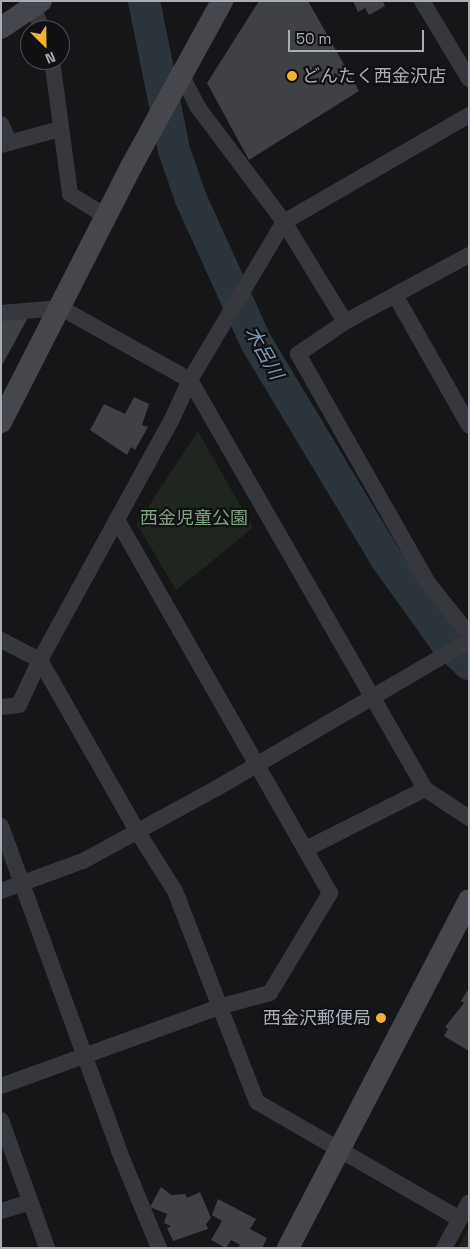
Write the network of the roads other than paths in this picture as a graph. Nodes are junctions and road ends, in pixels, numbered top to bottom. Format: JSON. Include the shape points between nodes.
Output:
{"nodes":[{"id":1,"x":222,"y":1,"type":"edge"},
{"id":2,"x":422,"y":1,"type":"edge"},
{"id":3,"x":35,"y":3,"type":"edge"},
{"id":4,"x":39,"y":20,"type":"edge"},
{"id":5,"x":1,"y":28,"type":"edge"},
{"id":6,"x":53,"y":70,"type":"edge"},
{"id":7,"x":469,"y":79,"type":"edge"},
{"id":8,"x":178,"y":82,"type":"junction"},
{"id":9,"x":469,"y":115,"type":"edge"},
{"id":10,"x":1,"y":124,"type":"edge"},
{"id":11,"x":60,"y":130,"type":"junction"},
{"id":12,"x":6,"y":144,"type":"edge"},
{"id":13,"x":107,"y":217,"type":"junction"},
{"id":14,"x":284,"y":222,"type":"junction"},
{"id":15,"x":469,"y":255,"type":"edge"},
{"id":16,"x":395,"y":295,"type":"junction"},
{"id":17,"x":61,"y":308,"type":"junction"},
{"id":18,"x":1,"y":313,"type":"edge"},
{"id":19,"x":345,"y":322,"type":"junction"},
{"id":20,"x":190,"y":380,"type":"junction"},
{"id":21,"x":1,"y":422,"type":"edge"},
{"id":22,"x":469,"y":425,"type":"edge"},
{"id":23,"x":117,"y":520,"type":"junction"},
{"id":24,"x":467,"y":639,"type":"edge"},
{"id":25,"x":1,"y":640,"type":"edge"},
{"id":26,"x":40,"y":660,"type":"junction"},
{"id":27,"x":372,"y":697,"type":"junction"},
{"id":28,"x":1,"y":707,"type":"edge"},
{"id":29,"x":258,"y":764,"type":"junction"},
{"id":30,"x":425,"y":789,"type":"junction"},
{"id":31,"x":469,"y":818,"type":"edge"},
{"id":32,"x":1,"y":826,"type":"edge"},
{"id":33,"x":137,"y":831,"type":"junction"},
{"id":34,"x":306,"y":850,"type":"junction"},
{"id":35,"x":24,"y":883,"type":"junction"},
{"id":36,"x":1,"y":892,"type":"edge"},
{"id":37,"x":469,"y":900,"type":"edge"},
{"id":38,"x":219,"y":1007,"type":"junction"},
{"id":39,"x":84,"y":1058,"type":"junction"},
{"id":40,"x":1,"y":1086,"type":"edge"},
{"id":41,"x":1,"y":1120,"type":"edge"},
{"id":42,"x":338,"y":1151,"type":"junction"},
{"id":43,"x":30,"y":1202,"type":"junction"},
{"id":44,"x":469,"y":1202,"type":"edge"},
{"id":45,"x":1,"y":1211,"type":"edge"},
{"id":46,"x":460,"y":1219,"type":"junction"},
{"id":47,"x":47,"y":1248,"type":"edge"},
{"id":48,"x":159,"y":1248,"type":"edge"},
{"id":49,"x":288,"y":1248,"type":"edge"},
{"id":50,"x":444,"y":1248,"type":"edge"}],
"edges":[{"from":1,"to":8,"type":"street"},
{"from":2,"to":7,"type":"street"},
{"from":3,"to":4,"type":"street"},
{"from":3,"to":5,"type":"street"},
{"from":6,"to":11,"type":"street"},
{"from":8,"to":13,"type":"street"},
{"from":8,"to":14,"type":"street"},
{"from":9,"to":14,"type":"street"},
{"from":10,"to":12,"type":"street"},
{"from":11,"to":12,"type":"street"},
{"from":11,"to":13,"type":"street","via":[[70,194]]},
{"from":13,"to":17,"type":"street"},
{"from":14,"to":19,"type":"street"},
{"from":14,"to":20,"type":"street"},
{"from":15,"to":16,"type":"street"},
{"from":16,"to":19,"type":"street"},
{"from":16,"to":22,"type":"street"},
{"from":17,"to":18,"type":"street"},
{"from":17,"to":20,"type":"street"},
{"from":17,"to":21,"type":"street"},
{"from":19,"to":24,"type":"street","via":[[298,354],[428,583]]},
{"from":20,"to":23,"type":"street"},
{"from":20,"to":27,"type":"street"},
{"from":23,"to":26,"type":"street"},
{"from":23,"to":29,"type":"street"},
{"from":24,"to":27,"type":"street","via":[[436,663]]},
{"from":25,"to":26,"type":"street"},
{"from":26,"to":28,"type":"street","via":[[19,705]]},
{"from":26,"to":33,"type":"street"},
{"from":27,"to":29,"type":"street"},
{"from":27,"to":30,"type":"street"},
{"from":29,"to":33,"type":"street"},
{"from":29,"to":34,"type":"street"},
{"from":30,"to":31,"type":"street"},
{"from":30,"to":34,"type":"street"},
{"from":32,"to":35,"type":"street"},
{"from":33,"to":35,"type":"street","via":[[83,861]]},
{"from":33,"to":38,"type":"street","via":[[175,891]]},
{"from":34,"to":38,"type":"street","via":[[330,893],[270,993]]},
{"from":35,"to":36,"type":"street"},
{"from":35,"to":39,"type":"street"},
{"from":37,"to":42,"type":"street"},
{"from":38,"to":39,"type":"street"},
{"from":38,"to":42,"type":"street","via":[[257,1102]]},
{"from":39,"to":40,"type":"street"},
{"from":39,"to":48,"type":"street"},
{"from":41,"to":43,"type":"street"},
{"from":42,"to":46,"type":"street"},
{"from":42,"to":49,"type":"street"},
{"from":43,"to":45,"type":"street"},
{"from":43,"to":47,"type":"street"},
{"from":44,"to":46,"type":"street"},
{"from":46,"to":50,"type":"street"}]}
